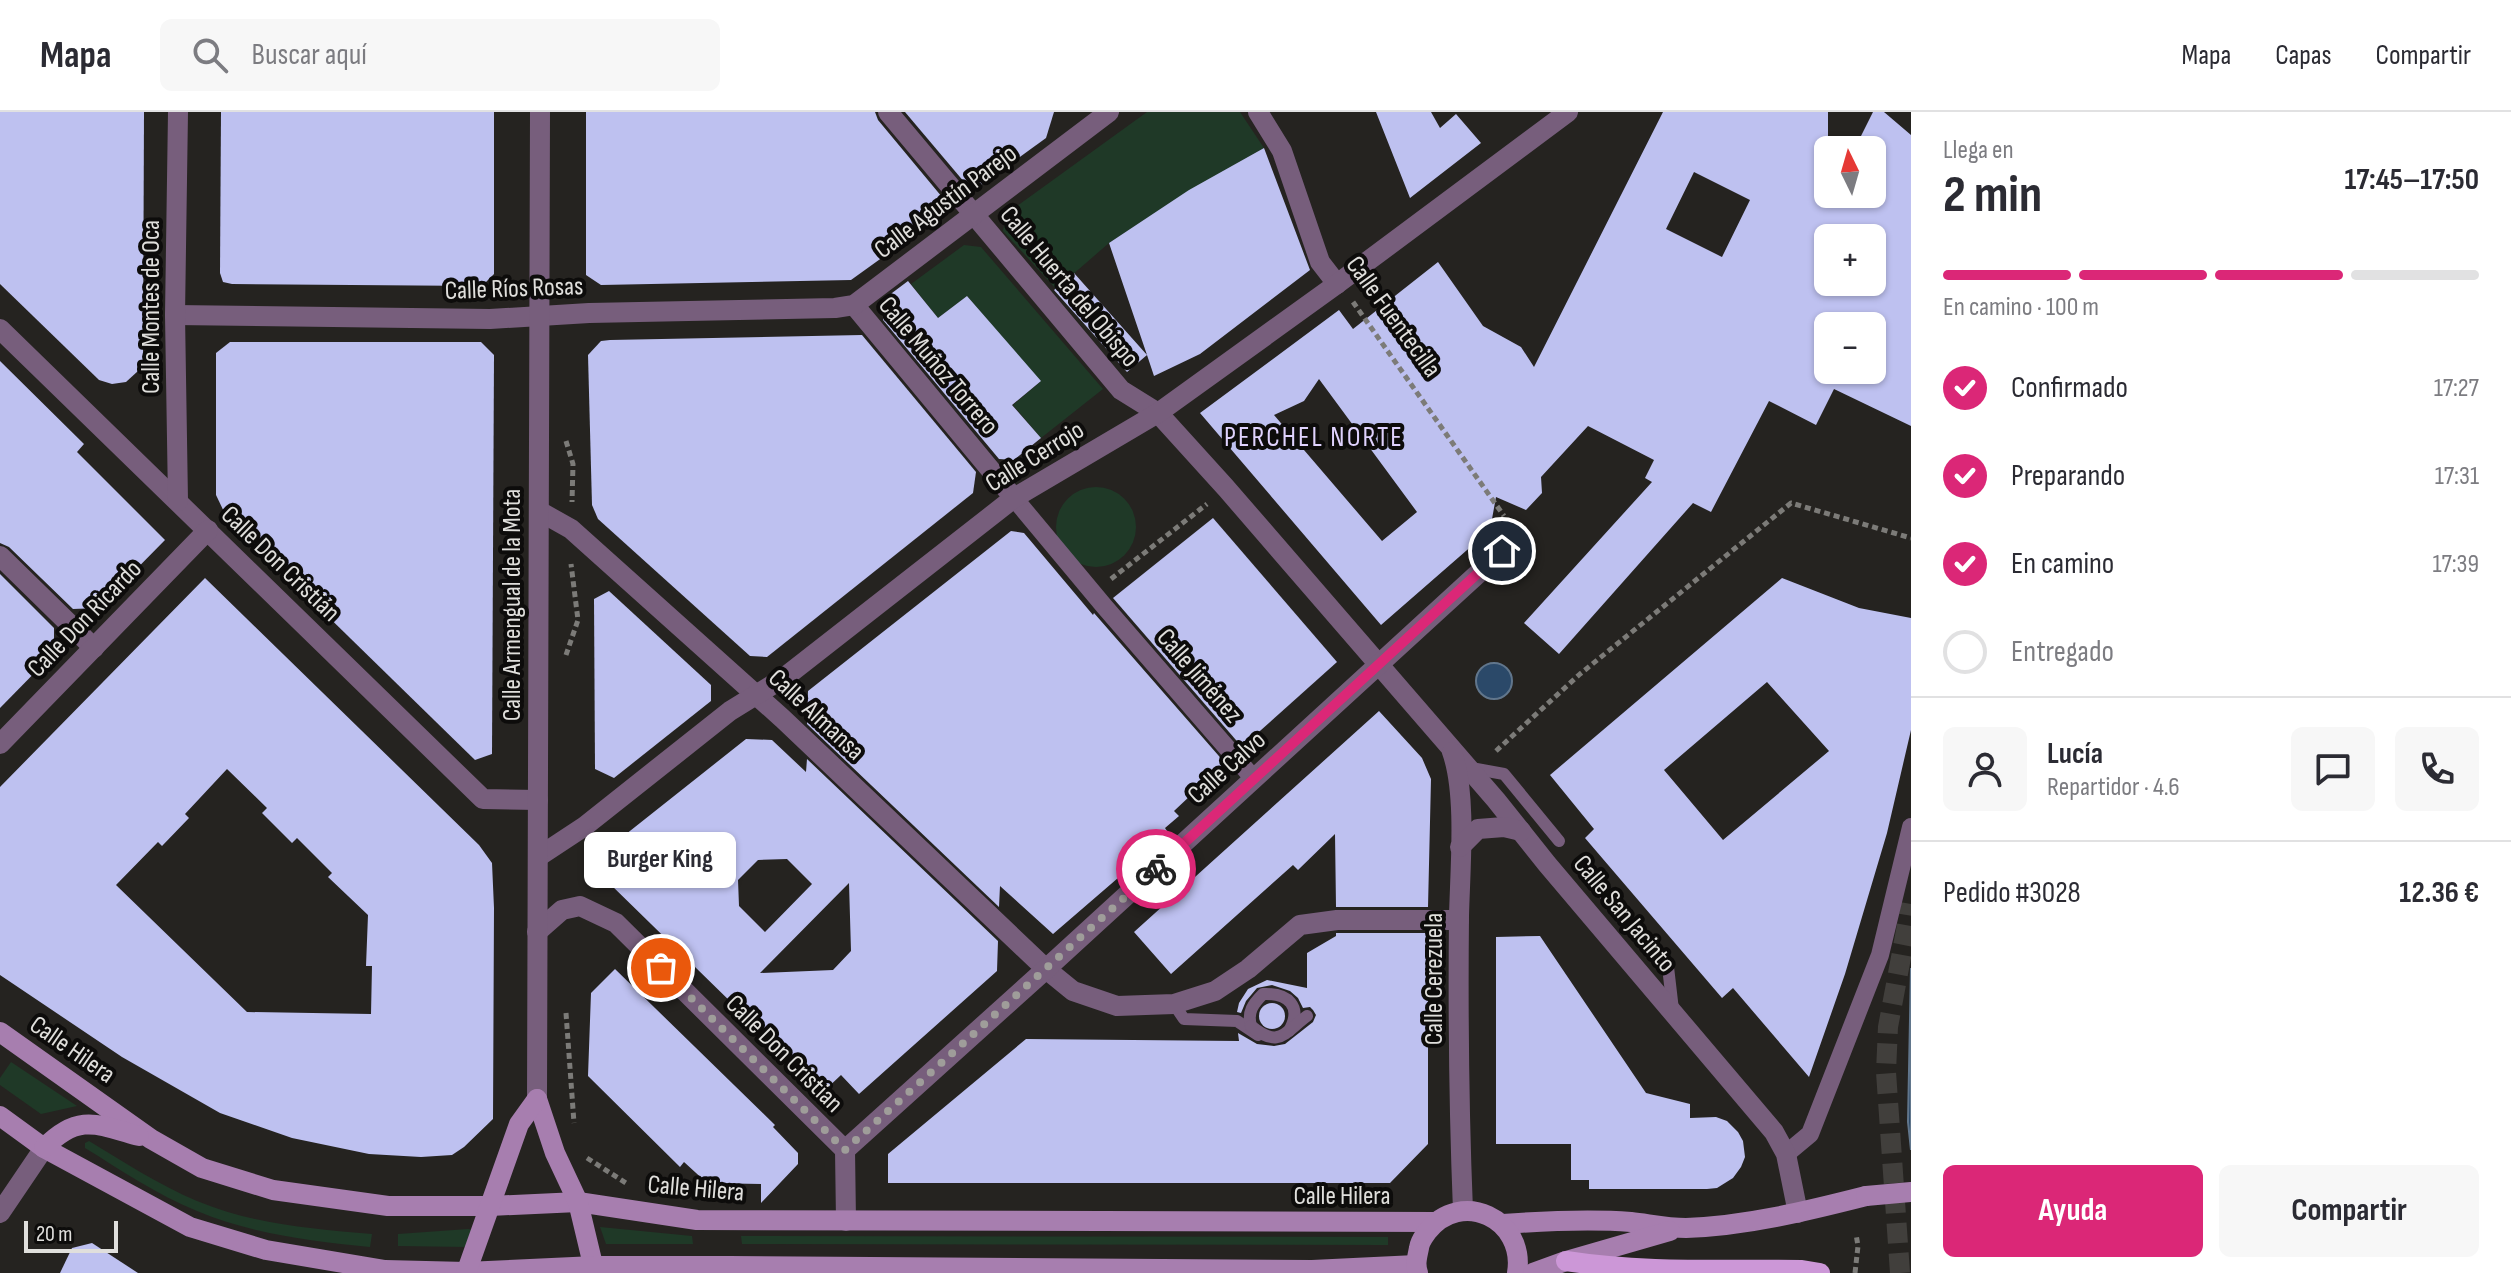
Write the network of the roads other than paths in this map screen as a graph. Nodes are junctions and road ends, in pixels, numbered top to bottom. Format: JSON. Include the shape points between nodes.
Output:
{"nodes":[{"id":1,"x":178,"y":112,"type":"edge"},
{"id":2,"x":540,"y":112,"type":"edge"},
{"id":3,"x":888,"y":112,"type":"edge"},
{"id":4,"x":1109,"y":112,"type":"edge"},
{"id":5,"x":1258,"y":112,"type":"edge"},
{"id":6,"x":1568,"y":112,"type":"edge"},
{"id":7,"x":1085,"y":120,"type":"edge"},
{"id":8,"x":973,"y":213,"type":"junction"},
{"id":9,"x":1337,"y":284,"type":"junction"},
{"id":10,"x":854,"y":305,"type":"junction"},
{"id":11,"x":175,"y":315,"type":"junction"},
{"id":12,"x":539,"y":316,"type":"junction"},
{"id":13,"x":0,"y":329,"type":"edge"},
{"id":14,"x":1158,"y":413,"type":"junction"},
{"id":15,"x":1014,"y":498,"type":"junction"},
{"id":16,"x":178,"y":501,"type":"junction"},
{"id":17,"x":539,"y":511,"type":"junction"},
{"id":18,"x":208,"y":530,"type":"junction"},
{"id":19,"x":1518,"y":537,"type":"road end"},
{"id":20,"x":0,"y":556,"type":"edge"},
{"id":21,"x":94,"y":648,"type":"junction"},
{"id":22,"x":1378,"y":665,"type":"junction"},
{"id":23,"x":757,"y":695,"type":"junction"},
{"id":24,"x":0,"y":744,"type":"edge"},
{"id":25,"x":1451,"y":748,"type":"junction"},
{"id":26,"x":1468,"y":768,"type":"junction"},
{"id":27,"x":1254,"y":779,"type":"junction"},
{"id":28,"x":538,"y":800,"type":"junction"},
{"id":29,"x":1911,"y":827,"type":"edge"},
{"id":30,"x":1521,"y":831,"type":"junction"},
{"id":31,"x":1559,"y":841,"type":"dead end"},
{"id":32,"x":1460,"y":847,"type":"junction"},
{"id":33,"x":538,"y":857,"type":"junction"},
{"id":34,"x":1605,"y":895,"type":"dead end"},
{"id":35,"x":1459,"y":920,"type":"junction"},
{"id":36,"x":537,"y":932,"type":"junction"},
{"id":37,"x":1046,"y":969,"type":"junction"},
{"id":38,"x":1174,"y":1004,"type":"junction"},
{"id":39,"x":1674,"y":1013,"type":"junction"},
{"id":40,"x":1307,"y":1016,"type":"dead end"},
{"id":41,"x":0,"y":1032,"type":"edge"},
{"id":42,"x":537,"y":1099,"type":"junction"},
{"id":43,"x":0,"y":1116,"type":"edge"},
{"id":44,"x":151,"y":1139,"type":"junction"},
{"id":45,"x":44,"y":1148,"type":"junction"},
{"id":46,"x":845,"y":1150,"type":"junction"},
{"id":47,"x":1786,"y":1154,"type":"junction"},
{"id":48,"x":1911,"y":1192,"type":"edge"},
{"id":49,"x":578,"y":1202,"type":"junction"},
{"id":50,"x":490,"y":1206,"type":"junction"},
{"id":51,"x":1463,"y":1211,"type":"junction"},
{"id":52,"x":0,"y":1213,"type":"edge"},
{"id":53,"x":1798,"y":1213,"type":"junction"},
{"id":54,"x":846,"y":1221,"type":"junction"},
{"id":55,"x":1435,"y":1222,"type":"junction"},
{"id":56,"x":1503,"y":1224,"type":"junction"},
{"id":57,"x":1682,"y":1228,"type":"junction"},
{"id":58,"x":1566,"y":1261,"type":"junction"},
{"id":59,"x":595,"y":1269,"type":"edge"},
{"id":60,"x":1417,"y":1269,"type":"edge"},
{"id":61,"x":707,"y":1270,"type":"edge"},
{"id":62,"x":466,"y":1272,"type":"edge"},
{"id":63,"x":1517,"y":1273,"type":"edge"},
{"id":64,"x":1533,"y":1273,"type":"edge"},
{"id":65,"x":1820,"y":1273,"type":"edge"}],
"edges":[{"from":1,"to":11,"type":"street","name":"Calle Montes de Oca"},
{"from":2,"to":12,"type":"street","name":"Calle Armengual de la Mota"},
{"from":3,"to":8,"type":"street","name":"Calle Huerta del Obispo"},
{"from":4,"to":7,"type":"street","name":"Calle Agustín Parejo"},
{"from":5,"to":9,"type":"street","name":"Calle Fuentecilla","via":[[1282,151],[1320,262]]},
{"from":6,"to":9,"type":"street","name":"Calle Cerrojo"},
{"from":7,"to":8,"type":"street","name":"Calle Agustín Parejo"},
{"from":8,"to":10,"type":"street","name":"Calle Agustín Parejo"},
{"from":8,"to":14,"type":"street","name":"Calle Huerta del Obispo","via":[[1121,390]]},
{"from":9,"to":14,"type":"street","name":"Calle Cerrojo"},
{"from":10,"to":12,"type":"street","name":"Calle Ríos Rosas"},
{"from":10,"to":15,"type":"street","name":"Calle Muñoz Torrero"},
{"from":11,"to":12,"type":"street","name":"Calle Ríos Rosas"},
{"from":11,"to":16,"type":"street","name":"Calle Montes de Oca"},
{"from":12,"to":17,"type":"street","name":"Calle Armengual de la Mota"},
{"from":13,"to":16,"type":"street","name":"Calle Don Cristián"},
{"from":14,"to":15,"type":"street","name":"Calle Cerrojo"},
{"from":14,"to":22,"type":"street","name":"Calle Huerta del Obispo"},
{"from":15,"to":23,"type":"street","name":"Calle Cerrojo"},
{"from":15,"to":27,"type":"street","name":"Calle Jiménez"},
{"from":16,"to":18,"type":"street","name":"Calle Don Cristián"},
{"from":17,"to":23,"type":"street","name":"Calle Almansa","via":[[571,529]]},
{"from":17,"to":28,"type":"street","name":"Calle Armengual de la Mota"},
{"from":18,"to":21,"type":"street","name":"Calle Don Ricardo"},
{"from":18,"to":28,"type":"street","name":"Calle Don Cristián","via":[[483,799]]},
{"from":19,"to":22,"type":"street","name":"Calle Calvo"},
{"from":20,"to":21,"type":"street"},
{"from":21,"to":24,"type":"street","name":"Calle Don Ricardo"},
{"from":22,"to":25,"type":"street","name":"Calle San Jacinto"},
{"from":22,"to":27,"type":"street","name":"Calle Calvo"},
{"from":23,"to":33,"type":"street","name":"Calle Cerrojo"},
{"from":23,"to":37,"type":"street","name":"Calle Almansa"},
{"from":25,"to":26,"type":"street","name":"Calle San Jacinto"},
{"from":25,"to":32,"type":"street","name":"Calle Cerezuela","via":[[1457,765]]},
{"from":26,"to":30,"type":"street","name":"Calle San Jacinto"},
{"from":26,"to":31,"type":"lane","via":[[1504,774]]},
{"from":27,"to":37,"type":"street","name":"Calle Calvo"},
{"from":28,"to":33,"type":"street","name":"Calle Armengual de la Mota"},
{"from":29,"to":47,"type":"street","via":[[1880,955],[1810,1134]]},
{"from":30,"to":32,"type":"street","via":[[1478,829]]},
{"from":30,"to":39,"type":"street","name":"Calle San Jacinto"},
{"from":32,"to":35,"type":"street","name":"Calle Cerezuela"},
{"from":33,"to":36,"type":"street","name":"Calle Armengual de la Mota"},
{"from":34,"to":39,"type":"lane","via":[[1668,967]]},
{"from":35,"to":38,"type":"street","name":"Calle Almansa","via":[[1300,925],[1215,991]]},
{"from":35,"to":51,"type":"street","name":"Calle Cerezuela"},
{"from":36,"to":42,"type":"street","name":"Calle Armengual de la Mota"},
{"from":36,"to":46,"type":"street","name":"Calle Don Cristian","via":[[562,910],[580,906],[616,923]]},
{"from":37,"to":38,"type":"street","name":"Calle Almansa","via":[[1073,991],[1117,1006]]},
{"from":37,"to":46,"type":"street","name":"Calle Calvo"},
{"from":38,"to":40,"type":"lane","bridge":true,"via":[[1184,1019],[1237,1021],[1264,1038],[1276,1039],[1285,1036],[1292,1028],[1295,1015],[1292,1003],[1280,993],[1263,994],[1249,1018],[1265,1038],[1277,1038],[1286,1035]]},
{"from":39,"to":47,"type":"street","name":"Calle San Jacinto","via":[[1774,1132]]},
{"from":41,"to":44,"type":"main road","name":"Calle Hilera"},
{"from":42,"to":49,"type":"main road","name":"Calle Armengual de la Mota"},
{"from":42,"to":50,"type":"main road","via":[[519,1124]]},
{"from":43,"to":45,"type":"main road"},
{"from":44,"to":45,"type":"main road","via":[[93,1123],[61,1130]]},
{"from":44,"to":50,"type":"main road","name":"Calle Hilera","via":[[202,1168],[273,1190],[388,1206]]},
{"from":45,"to":52,"type":"street"},
{"from":45,"to":62,"type":"main road","via":[[190,1227],[266,1250],[385,1270]]},
{"from":46,"to":54,"type":"street"},
{"from":47,"to":53,"type":"street","name":"Calle San Jacinto"},
{"from":48,"to":53,"type":"main road","bridge":true,"via":[[1866,1196]]},
{"from":49,"to":50,"type":"main road","name":"Calle Hilera"},
{"from":49,"to":54,"type":"main road","name":"Calle Hilera","via":[[697,1220]]},
{"from":49,"to":59,"type":"main road","name":"Calle Armengual de la Mota"},
{"from":50,"to":62,"type":"main road"},
{"from":51,"to":55,"type":"main road"},
{"from":51,"to":56,"type":"main road"},
{"from":53,"to":57,"type":"main road"},
{"from":54,"to":55,"type":"main road","name":"Calle Hilera"},
{"from":55,"to":60,"type":"main road","via":[[1420,1241]]},
{"from":56,"to":57,"type":"main road","via":[[1629,1222]]},
{"from":56,"to":63,"type":"main road","via":[[1515,1240]]},
{"from":57,"to":58,"type":"main road"},
{"from":58,"to":64,"type":"main road"},
{"from":58,"to":65,"type":"main road"},
{"from":59,"to":61,"type":"main road"},
{"from":59,"to":62,"type":"main road"},
{"from":60,"to":61,"type":"main road"}]}
